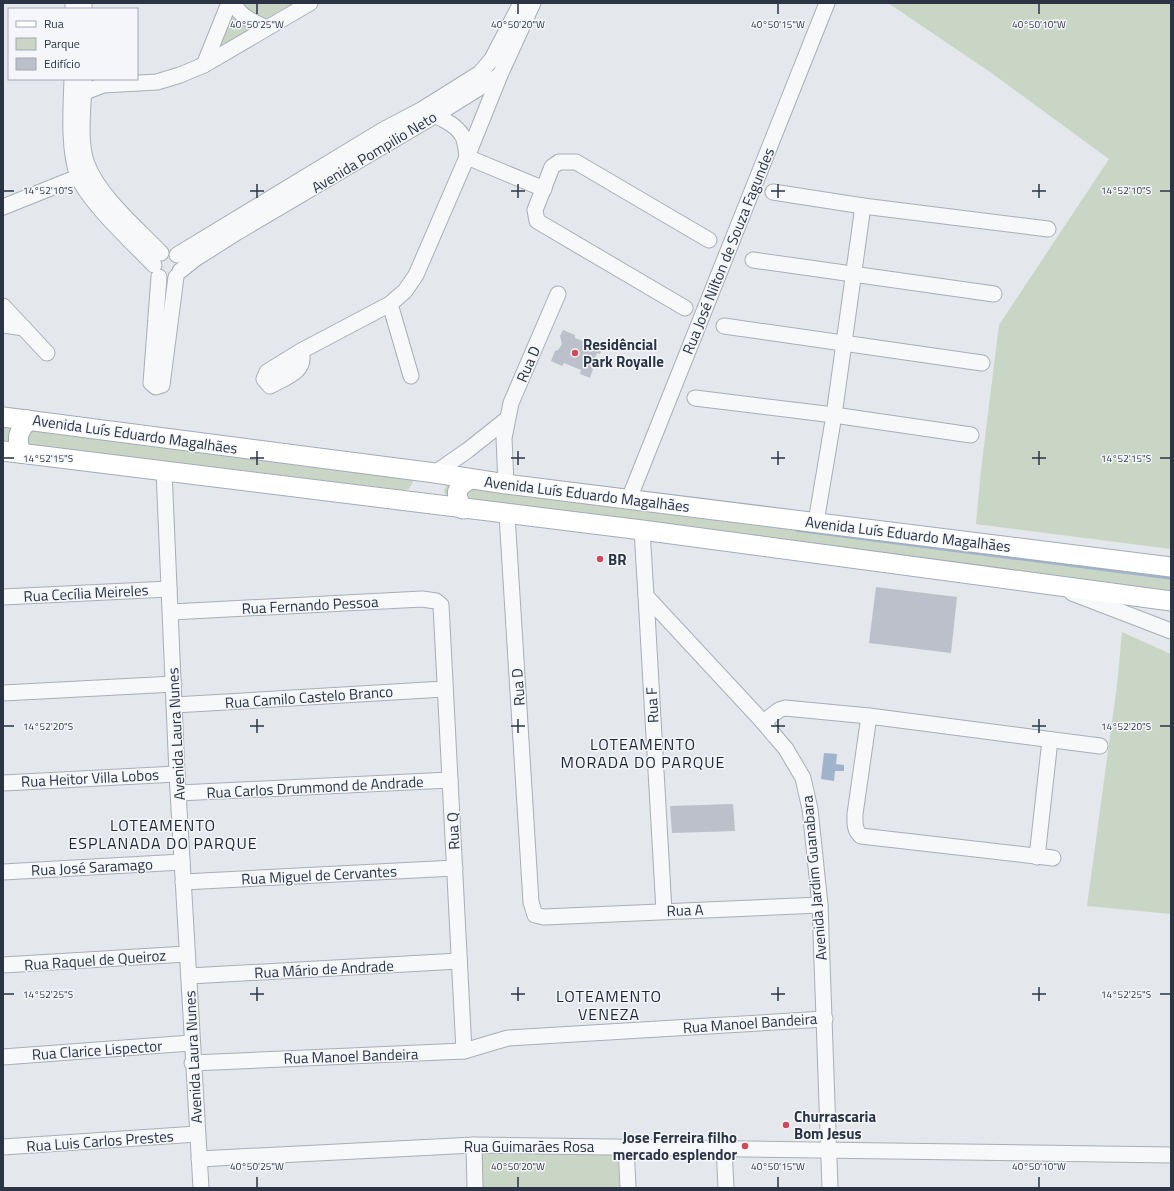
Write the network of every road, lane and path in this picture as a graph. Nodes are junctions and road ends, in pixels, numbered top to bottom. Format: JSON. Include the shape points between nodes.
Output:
{"nodes":[{"id":1,"x":229,"y":3,"type":"edge"},
{"id":2,"x":233,"y":3,"type":"edge"},
{"id":3,"x":310,"y":3,"type":"edge"},
{"id":4,"x":521,"y":3,"type":"edge"},
{"id":5,"x":534,"y":3,"type":"edge"},
{"id":6,"x":827,"y":3,"type":"edge"},
{"id":7,"x":268,"y":28,"type":"junction"},
{"id":8,"x":204,"y":65,"type":"junction"},
{"id":9,"x":500,"y":75,"type":"junction"},
{"id":10,"x":73,"y":80,"type":"edge"},
{"id":11,"x":80,"y":90,"type":"edge"},
{"id":12,"x":421,"y":110,"type":"junction"},
{"id":13,"x":436,"y":115,"type":"junction"},
{"id":14,"x":467,"y":157,"type":"junction"},
{"id":15,"x":85,"y":174,"type":"junction"},
{"id":16,"x":544,"y":190,"type":"junction"},
{"id":17,"x":773,"y":192,"type":"dead end"},
{"id":18,"x":863,"y":206,"type":"junction"},
{"id":19,"x":3,"y":207,"type":"edge"},
{"id":20,"x":1048,"y":229,"type":"dead end"},
{"id":21,"x":709,"y":240,"type":"dead end"},
{"id":22,"x":177,"y":255,"type":"junction"},
{"id":23,"x":753,"y":260,"type":"dead end"},
{"id":24,"x":158,"y":265,"type":"junction"},
{"id":25,"x":178,"y":274,"type":"junction"},
{"id":26,"x":854,"y":275,"type":"junction"},
{"id":27,"x":558,"y":294,"type":"dead end"},
{"id":28,"x":994,"y":294,"type":"dead end"},
{"id":29,"x":390,"y":304,"type":"junction"},
{"id":30,"x":3,"y":306,"type":"edge"},
{"id":31,"x":685,"y":308,"type":"dead end"},
{"id":32,"x":3,"y":325,"type":"edge"},
{"id":33,"x":724,"y":326,"type":"dead end"},
{"id":34,"x":24,"y":328,"type":"junction"},
{"id":35,"x":845,"y":343,"type":"junction"},
{"id":36,"x":301,"y":351,"type":"dead end"},
{"id":37,"x":47,"y":353,"type":"dead end"},
{"id":38,"x":982,"y":363,"type":"dead end"},
{"id":39,"x":411,"y":376,"type":"dead end"},
{"id":40,"x":695,"y":398,"type":"dead end"},
{"id":41,"x":834,"y":415,"type":"junction"},
{"id":42,"x":3,"y":417,"type":"edge"},
{"id":43,"x":507,"y":419,"type":"junction"},
{"id":44,"x":28,"y":420,"type":"junction"},
{"id":45,"x":971,"y":435,"type":"dead end"},
{"id":46,"x":11,"y":452,"type":"edge"},
{"id":47,"x":164,"y":471,"type":"junction"},
{"id":48,"x":426,"y":472,"type":"junction"},
{"id":49,"x":471,"y":479,"type":"junction"},
{"id":50,"x":506,"y":484,"type":"junction"},
{"id":51,"x":629,"y":499,"type":"junction"},
{"id":52,"x":410,"y":502,"type":"junction"},
{"id":53,"x":463,"y":509,"type":"junction"},
{"id":54,"x":507,"y":514,"type":"junction"},
{"id":55,"x":816,"y":522,"type":"junction"},
{"id":56,"x":642,"y":530,"type":"junction"},
{"id":57,"x":1171,"y":567,"type":"edge"},
{"id":58,"x":1056,"y":587,"type":"junction"},
{"id":59,"x":169,"y":589,"type":"junction"},
{"id":60,"x":646,"y":596,"type":"junction"},
{"id":61,"x":3,"y":597,"type":"edge"},
{"id":62,"x":1171,"y":601,"type":"edge"},
{"id":63,"x":442,"y":611,"type":"joint"},
{"id":64,"x":171,"y":612,"type":"junction"},
{"id":65,"x":1171,"y":631,"type":"edge"},
{"id":66,"x":174,"y":684,"type":"junction"},
{"id":67,"x":444,"y":689,"type":"junction"},
{"id":68,"x":3,"y":693,"type":"edge"},
{"id":69,"x":174,"y":705,"type":"junction"},
{"id":70,"x":869,"y":716,"type":"junction"},
{"id":71,"x":763,"y":722,"type":"junction"},
{"id":72,"x":1050,"y":740,"type":"junction"},
{"id":73,"x":1100,"y":746,"type":"dead end"},
{"id":74,"x":177,"y":774,"type":"junction"},
{"id":75,"x":450,"y":780,"type":"junction"},
{"id":76,"x":3,"y":783,"type":"edge"},
{"id":77,"x":179,"y":793,"type":"junction"},
{"id":78,"x":1037,"y":856,"type":"junction"},
{"id":79,"x":1054,"y":858,"type":"dead end"},
{"id":80,"x":182,"y":862,"type":"junction"},
{"id":81,"x":455,"y":868,"type":"junction"},
{"id":82,"x":3,"y":872,"type":"edge"},
{"id":83,"x":183,"y":882,"type":"junction"},
{"id":84,"x":820,"y":904,"type":"junction"},
{"id":85,"x":664,"y":911,"type":"junction"},
{"id":86,"x":550,"y":917,"type":"joint"},
{"id":87,"x":187,"y":954,"type":"junction"},
{"id":88,"x":459,"y":961,"type":"junction"},
{"id":89,"x":3,"y":965,"type":"edge"},
{"id":90,"x":189,"y":976,"type":"junction"},
{"id":91,"x":825,"y":1019,"type":"junction"},
{"id":92,"x":191,"y":1043,"type":"junction"},
{"id":93,"x":463,"y":1044,"type":"junction"},
{"id":94,"x":3,"y":1057,"type":"edge"},
{"id":95,"x":192,"y":1063,"type":"junction"},
{"id":96,"x":197,"y":1134,"type":"junction"},
{"id":97,"x":474,"y":1145,"type":"junction"},
{"id":98,"x":626,"y":1146,"type":"junction"},
{"id":99,"x":3,"y":1147,"type":"edge"},
{"id":100,"x":724,"y":1147,"type":"junction"},
{"id":101,"x":828,"y":1148,"type":"junction"},
{"id":102,"x":1171,"y":1155,"type":"edge"},
{"id":103,"x":199,"y":1159,"type":"junction"},
{"id":104,"x":201,"y":1188,"type":"edge"},
{"id":105,"x":475,"y":1188,"type":"edge"},
{"id":106,"x":628,"y":1188,"type":"edge"},
{"id":107,"x":726,"y":1188,"type":"edge"},
{"id":108,"x":830,"y":1188,"type":"edge"}],
"edges":[{"from":1,"to":8,"type":"street"},
{"from":2,"to":7,"type":"street","via":[[238,12],[247,19]]},
{"from":3,"to":7,"type":"street"},
{"from":4,"to":12,"type":"street","name":"Avenida Pompilio Neto","via":[[487,67]]},
{"from":5,"to":9,"type":"street"},
{"from":6,"to":51,"type":"street","name":"Rua José Nilton de Souza Fagundes"},
{"from":7,"to":8,"type":"street"},
{"from":8,"to":11,"type":"street","via":[[157,82],[103,85]]},
{"from":9,"to":13,"type":"street","name":"Avenida Pompilio Neto"},
{"from":9,"to":14,"type":"street"},
{"from":10,"to":11,"type":"street"},
{"from":11,"to":15,"type":"street","via":[[83,145],[87,164]]},
{"from":12,"to":13,"type":"street"},
{"from":12,"to":22,"type":"street","name":"Avenida Pompilio Neto","via":[[383,130]]},
{"from":13,"to":14,"type":"street","via":[[463,136]]},
{"from":13,"to":25,"type":"street","name":"Avenida Pompilio Neto","via":[[236,233],[194,259]]},
{"from":14,"to":16,"type":"street"},
{"from":14,"to":29,"type":"street","via":[[416,275],[405,292]]},
{"from":15,"to":19,"type":"street"},
{"from":15,"to":24,"type":"street","via":[[103,211]]},
{"from":16,"to":21,"type":"street","via":[[552,167],[559,162],[576,162]]},
{"from":16,"to":31,"type":"street","via":[[535,210],[537,220]]},
{"from":17,"to":18,"type":"street"},
{"from":18,"to":20,"type":"street"},
{"from":18,"to":26,"type":"street"},
{"from":22,"to":24,"type":"street","via":[[169,252]]},
{"from":22,"to":25,"type":"street","via":[[182,265]]},
{"from":23,"to":26,"type":"street"},
{"from":24,"to":25,"type":"street","via":[[168,279]]},
{"from":24,"to":25,"type":"street","via":[[151,383],[156,387],[162,385]]},
{"from":26,"to":28,"type":"street"},
{"from":26,"to":35,"type":"street"},
{"from":27,"to":43,"type":"street","name":"Rua D","via":[[511,403]]},
{"from":29,"to":36,"type":"street"},
{"from":29,"to":39,"type":"street"},
{"from":30,"to":34,"type":"street"},
{"from":32,"to":34,"type":"street"},
{"from":33,"to":35,"type":"street"},
{"from":34,"to":37,"type":"street"},
{"from":35,"to":38,"type":"street"},
{"from":35,"to":41,"type":"street"},
{"from":40,"to":41,"type":"street"},
{"from":41,"to":45,"type":"street"},
{"from":41,"to":55,"type":"street"},
{"from":42,"to":44,"type":"main road","name":"Avenida Luís Eduardo Magalhães"},
{"from":43,"to":48,"type":"street","via":[[468,450]]},
{"from":43,"to":50,"type":"street","name":"Rua D","via":[[504,438]]},
{"from":44,"to":46,"type":"main road","via":[[20,430]]},
{"from":44,"to":48,"type":"main road","name":"Avenida Luís Eduardo Magalhães"},
{"from":46,"to":47,"type":"main road","name":"Avenida Luís Eduardo Magalhães"},
{"from":47,"to":52,"type":"main road","name":"Avenida Luís Eduardo Magalhães"},
{"from":47,"to":59,"type":"street","name":"Avenida Laura Nunes"},
{"from":48,"to":49,"type":"main road","name":"Avenida Luís Eduardo Magalhães"},
{"from":48,"to":52,"type":"main road","via":[[424,490]]},
{"from":49,"to":50,"type":"main road","name":"Avenida Luís Eduardo Magalhães"},
{"from":49,"to":53,"type":"main road","via":[[458,489],[458,500]]},
{"from":50,"to":51,"type":"main road","name":"Avenida Luís Eduardo Magalhães"},
{"from":51,"to":55,"type":"main road","name":"Avenida Luís Eduardo Magalhães"},
{"from":52,"to":53,"type":"main road","name":"Avenida Luís Eduardo Magalhães"},
{"from":53,"to":54,"type":"main road","name":"Avenida Luís Eduardo Magalhães"},
{"from":54,"to":56,"type":"main road","name":"Avenida Luís Eduardo Magalhães"},
{"from":54,"to":86,"type":"street","name":"Rua D","via":[[532,906],[535,915]]},
{"from":55,"to":57,"type":"main road","name":"Avenida Luís Eduardo Magalhães"},
{"from":56,"to":58,"type":"main road","name":"Avenida Luís Eduardo Magalhães"},
{"from":56,"to":60,"type":"street"},
{"from":58,"to":62,"type":"main road","name":"Avenida Luís Eduardo Magalhães"},
{"from":58,"to":65,"type":"street"},
{"from":59,"to":61,"type":"street","name":"Rua Cecília Meireles"},
{"from":59,"to":64,"type":"street","name":"Avenida Laura Nunes"},
{"from":60,"to":71,"type":"street","name":"Avenida Jardim Guanabara"},
{"from":60,"to":85,"type":"street","name":"Rua F"},
{"from":63,"to":64,"type":"street","name":"Rua Fernando Pessoa","via":[[441,605],[436,601],[422,599]]},
{"from":63,"to":67,"type":"street","name":"Rua Q"},
{"from":64,"to":66,"type":"street","name":"Avenida Laura Nunes"},
{"from":66,"to":68,"type":"street"},
{"from":66,"to":69,"type":"street","name":"Avenida Laura Nunes"},
{"from":67,"to":69,"type":"street","name":"Rua Camilo Castelo Branco"},
{"from":67,"to":75,"type":"street","name":"Rua Q"},
{"from":69,"to":74,"type":"street","name":"Avenida Laura Nunes"},
{"from":70,"to":71,"type":"street","via":[[785,708]]},
{"from":70,"to":72,"type":"street"},
{"from":70,"to":78,"type":"street","via":[[855,814],[857,833],[861,836]]},
{"from":71,"to":84,"type":"street","name":"Avenida Jardim Guanabara","via":[[786,749],[803,778],[810,809]]},
{"from":72,"to":73,"type":"street"},
{"from":72,"to":78,"type":"street"},
{"from":74,"to":76,"type":"street","name":"Rua Heitor Villa Lobos"},
{"from":74,"to":77,"type":"street","name":"Avenida Laura Nunes"},
{"from":75,"to":77,"type":"street","name":"Rua Carlos Drummond de Andrade"},
{"from":75,"to":81,"type":"street","name":"Rua Q"},
{"from":77,"to":80,"type":"street","name":"Avenida Laura Nunes"},
{"from":78,"to":79,"type":"street"},
{"from":80,"to":82,"type":"street","name":"Rua José Saramago"},
{"from":80,"to":83,"type":"street","name":"Avenida Laura Nunes"},
{"from":81,"to":83,"type":"street","name":"Rua Miguel de Cervantes"},
{"from":81,"to":88,"type":"street","name":"Rua Q"},
{"from":83,"to":87,"type":"street","name":"Avenida Laura Nunes"},
{"from":84,"to":85,"type":"street","name":"Rua A"},
{"from":84,"to":91,"type":"street","name":"Avenida Jardim Guanabara"},
{"from":85,"to":86,"type":"street","name":"Rua A"},
{"from":87,"to":89,"type":"street","name":"Rua Raquel de Queiroz"},
{"from":87,"to":90,"type":"street","name":"Avenida Laura Nunes"},
{"from":88,"to":90,"type":"street","name":"Rua Mário de Andrade"},
{"from":88,"to":93,"type":"street","name":"Rua Q"},
{"from":90,"to":92,"type":"street","name":"Avenida Laura Nunes"},
{"from":91,"to":93,"type":"street","name":"Rua Manoel Bandeira","via":[[508,1038]]},
{"from":91,"to":101,"type":"street","name":"Avenida Jardim Guanabara"},
{"from":92,"to":94,"type":"street","name":"Rua Clarice Lispector"},
{"from":92,"to":95,"type":"street","name":"Avenida Laura Nunes"},
{"from":93,"to":95,"type":"street","name":"Rua Manoel Bandeira"},
{"from":95,"to":96,"type":"street","name":"Avenida Laura Nunes"},
{"from":96,"to":99,"type":"street","name":"Rua Luis Carlos Prestes"},
{"from":96,"to":103,"type":"street","name":"Avenida Laura Nunes"},
{"from":97,"to":98,"type":"street","name":"Rua Guimarães Rosa"},
{"from":97,"to":103,"type":"street","name":"Rua Guimarães Rosa"},
{"from":97,"to":105,"type":"street"},
{"from":98,"to":100,"type":"street","name":"Rua Guimarães Rosa"},
{"from":98,"to":106,"type":"street"},
{"from":100,"to":101,"type":"street","name":"Rua Guimarães Rosa"},
{"from":100,"to":107,"type":"street"},
{"from":101,"to":102,"type":"street","name":"Rua Guimarães Rosa"},
{"from":101,"to":108,"type":"street","name":"Avenida Jardim Guanabara"},
{"from":103,"to":104,"type":"street","name":"Avenida Laura Nunes"}]}
